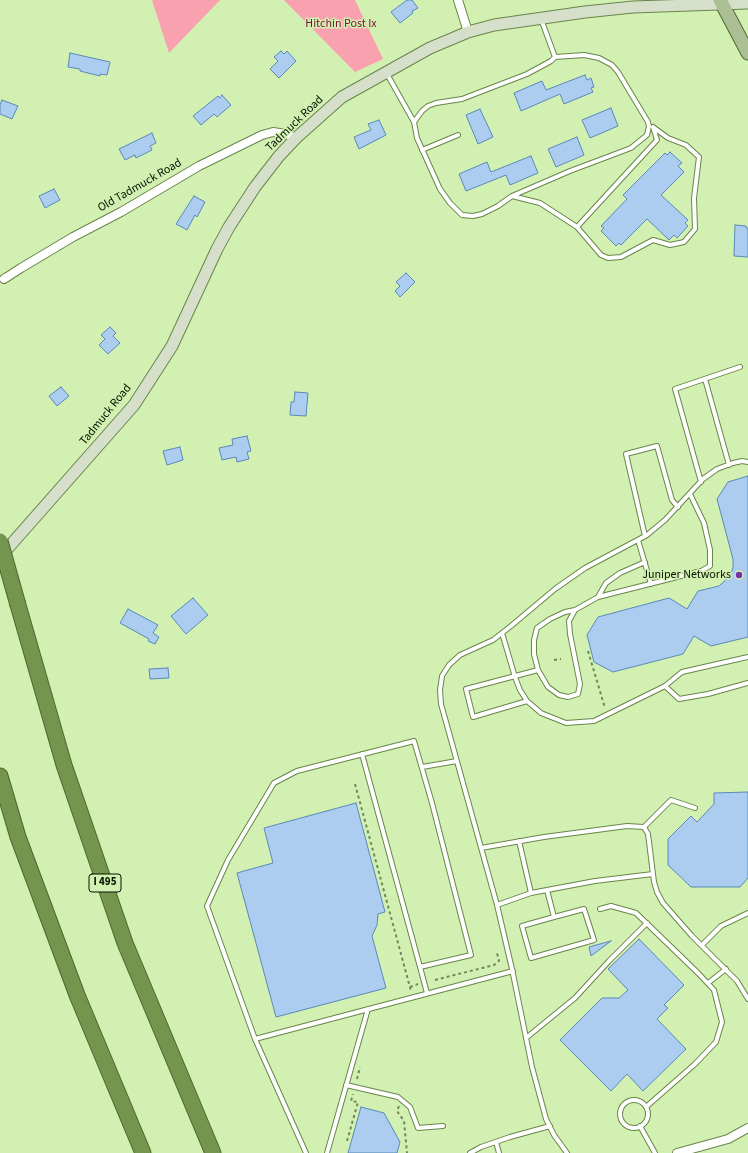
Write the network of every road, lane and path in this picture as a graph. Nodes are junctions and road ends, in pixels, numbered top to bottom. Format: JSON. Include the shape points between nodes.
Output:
{"nodes":[{"id":1,"x":458,"y":0,"type":"edge"},
{"id":2,"x":721,"y":2,"type":"edge"},
{"id":3,"x":632,"y":3,"type":"edge"},
{"id":4,"x":748,"y":3,"type":"edge"},
{"id":5,"x":541,"y":18,"type":"junction"},
{"id":6,"x":468,"y":32,"type":"junction"},
{"id":7,"x":748,"y":53,"type":"edge"},
{"id":8,"x":555,"y":56,"type":"junction"},
{"id":9,"x":386,"y":72,"type":"junction"},
{"id":10,"x":414,"y":122,"type":"junction"},
{"id":11,"x":651,"y":126,"type":"junction"},
{"id":12,"x":458,"y":135,"type":"dead end"},
{"id":13,"x":296,"y":138,"type":"junction"},
{"id":14,"x":422,"y":150,"type":"junction"},
{"id":15,"x":512,"y":196,"type":"junction"},
{"id":16,"x":577,"y":227,"type":"junction"},
{"id":17,"x":5,"y":278,"type":"dead end"},
{"id":18,"x":740,"y":367,"type":"dead end"},
{"id":19,"x":705,"y":379,"type":"junction"},
{"id":20,"x":748,"y":462,"type":"edge"},
{"id":21,"x":729,"y":465,"type":"junction"},
{"id":22,"x":700,"y":482,"type":"junction"},
{"id":23,"x":690,"y":494,"type":"junction"},
{"id":24,"x":678,"y":507,"type":"junction"},
{"id":25,"x":645,"y":536,"type":"junction"},
{"id":26,"x":638,"y":540,"type":"junction"},
{"id":27,"x":0,"y":541,"type":"edge"},
{"id":28,"x":0,"y":557,"type":"edge"},
{"id":29,"x":645,"y":562,"type":"junction"},
{"id":30,"x":651,"y":584,"type":"junction"},
{"id":31,"x":598,"y":597,"type":"junction"},
{"id":32,"x":575,"y":610,"type":"junction"},
{"id":33,"x":502,"y":633,"type":"junction"},
{"id":34,"x":588,"y":651,"type":"dead end"},
{"id":35,"x":748,"y":656,"type":"edge"},
{"id":36,"x":561,"y":659,"type":"dead end"},
{"id":37,"x":554,"y":660,"type":"dead end"},
{"id":38,"x":538,"y":670,"type":"junction"},
{"id":39,"x":515,"y":677,"type":"junction"},
{"id":40,"x":748,"y":683,"type":"edge"},
{"id":41,"x":665,"y":686,"type":"junction"},
{"id":42,"x":527,"y":701,"type":"junction"},
{"id":43,"x":607,"y":715,"type":"junction"},
{"id":44,"x":362,"y":754,"type":"junction"},
{"id":45,"x":457,"y":761,"type":"junction"},
{"id":46,"x":422,"y":767,"type":"junction"},
{"id":47,"x":0,"y":776,"type":"edge"},
{"id":48,"x":355,"y":784,"type":"dead end"},
{"id":49,"x":694,"y":808,"type":"dead end"},
{"id":50,"x":644,"y":827,"type":"junction"},
{"id":51,"x":519,"y":841,"type":"junction"},
{"id":52,"x":481,"y":848,"type":"junction"},
{"id":53,"x":653,"y":874,"type":"junction"},
{"id":54,"x":547,"y":890,"type":"junction"},
{"id":55,"x":531,"y":893,"type":"junction"},
{"id":56,"x":497,"y":905,"type":"junction"},
{"id":57,"x":600,"y":909,"type":"dead end"},
{"id":58,"x":748,"y":913,"type":"edge"},
{"id":59,"x":554,"y":917,"type":"junction"},
{"id":60,"x":647,"y":923,"type":"junction"},
{"id":61,"x":702,"y":945,"type":"junction"},
{"id":62,"x":497,"y":952,"type":"dead end"},
{"id":63,"x":420,"y":967,"type":"junction"},
{"id":64,"x":726,"y":969,"type":"junction"},
{"id":65,"x":513,"y":971,"type":"junction"},
{"id":66,"x":435,"y":980,"type":"dead end"},
{"id":67,"x":708,"y":983,"type":"junction"},
{"id":68,"x":419,"y":984,"type":"dead end"},
{"id":69,"x":410,"y":987,"type":"junction"},
{"id":70,"x":411,"y":991,"type":"dead end"},
{"id":71,"x":427,"y":993,"type":"junction"},
{"id":72,"x":748,"y":999,"type":"edge"},
{"id":73,"x":368,"y":1009,"type":"junction"},
{"id":74,"x":526,"y":1038,"type":"junction"},
{"id":75,"x":255,"y":1039,"type":"junction"},
{"id":76,"x":361,"y":1064,"type":"dead end"},
{"id":77,"x":357,"y":1079,"type":"dead end"},
{"id":78,"x":346,"y":1085,"type":"junction"},
{"id":79,"x":353,"y":1094,"type":"dead end"},
{"id":80,"x":401,"y":1099,"type":"junction"},
{"id":81,"x":646,"y":1107,"type":"junction"},
{"id":82,"x":443,"y":1126,"type":"dead end"},
{"id":83,"x":550,"y":1126,"type":"junction"},
{"id":84,"x":640,"y":1126,"type":"junction"},
{"id":85,"x":748,"y":1128,"type":"edge"},
{"id":86,"x":347,"y":1141,"type":"dead end"},
{"id":87,"x":496,"y":1142,"type":"junction"},
{"id":88,"x":143,"y":1153,"type":"edge"},
{"id":89,"x":214,"y":1153,"type":"edge"},
{"id":90,"x":306,"y":1153,"type":"edge"},
{"id":91,"x":327,"y":1153,"type":"edge"},
{"id":92,"x":406,"y":1153,"type":"edge"},
{"id":93,"x":470,"y":1153,"type":"edge"},
{"id":94,"x":499,"y":1153,"type":"edge"},
{"id":95,"x":567,"y":1153,"type":"edge"},
{"id":96,"x":655,"y":1153,"type":"edge"},
{"id":97,"x":677,"y":1153,"type":"edge"}],
"edges":[{"from":1,"to":6,"type":"street"},
{"from":2,"to":3,"type":"street","name":"Tadmuck Road","via":[[663,5]]},
{"from":2,"to":4,"type":"street","name":"Tadmuck Road"},
{"from":2,"to":7,"type":"main road"},
{"from":3,"to":5,"type":"street","name":"Tadmuck Road"},
{"from":5,"to":6,"type":"street","name":"Tadmuck Road"},
{"from":5,"to":8,"type":"lane"},
{"from":6,"to":9,"type":"street","name":"Tadmuck Road","via":[[430,48]]},
{"from":8,"to":10,"type":"lane","via":[[528,74],[462,99],[428,106]]},
{"from":8,"to":11,"type":"lane","via":[[584,55],[606,61],[618,72]]},
{"from":9,"to":10,"type":"lane"},
{"from":9,"to":13,"type":"street","name":"Tadmuck Road","via":[[342,97]]},
{"from":10,"to":14,"type":"lane"},
{"from":11,"to":15,"type":"lane","via":[[647,135],[631,148]]},
{"from":11,"to":16,"type":"lane","via":[[657,140]]},
{"from":11,"to":16,"type":"lane","via":[[668,138],[686,145],[699,157],[694,198],[695,229],[684,242],[670,245],[653,240],[621,257],[608,258],[601,255]]},
{"from":12,"to":14,"type":"lane"},
{"from":13,"to":17,"type":"street","name":"Old Tadmuck Road","via":[[273,132],[262,135],[199,166],[73,237],[4,280]]},
{"from":13,"to":28,"type":"street","name":"Tadmuck Road","via":[[254,187],[229,227],[172,346],[134,405]]},
{"from":14,"to":15,"type":"lane","via":[[440,189],[462,215],[482,214]]},
{"from":15,"to":16,"type":"lane","via":[[540,203]]},
{"from":18,"to":19,"type":"lane"},
{"from":19,"to":21,"type":"lane"},
{"from":19,"to":22,"type":"lane","via":[[675,389]]},
{"from":20,"to":21,"type":"lane"},
{"from":21,"to":22,"type":"lane","via":[[717,469]]},
{"from":22,"to":23,"type":"lane"},
{"from":23,"to":24,"type":"lane"},
{"from":23,"to":30,"type":"lane","via":[[704,523],[710,550],[710,566],[701,571]]},
{"from":24,"to":25,"type":"lane"},
{"from":24,"to":25,"type":"lane","via":[[672,500],[656,446],[626,454]]},
{"from":25,"to":26,"type":"lane"},
{"from":26,"to":29,"type":"lane"},
{"from":26,"to":33,"type":"lane","via":[[579,572]]},
{"from":27,"to":89,"type":"highway","number":"I 495","bridge":true,"via":[[64,765],[125,943]]},
{"from":29,"to":30,"type":"lane"},
{"from":29,"to":31,"type":"lane","via":[[611,579]]},
{"from":30,"to":31,"type":"lane"},
{"from":31,"to":32,"type":"lane"},
{"from":32,"to":38,"type":"lane","via":[[550,619],[537,628],[534,654]]},
{"from":32,"to":38,"type":"lane","via":[[569,621],[580,684],[578,694],[568,697],[559,695],[548,687]]},
{"from":33,"to":39,"type":"lane"},
{"from":33,"to":45,"type":"lane","via":[[493,640],[460,655],[442,676],[441,704]]},
{"from":34,"to":43,"type":"path"},
{"from":35,"to":41,"type":"lane","via":[[682,672]]},
{"from":36,"to":37,"type":"path"},
{"from":38,"to":39,"type":"lane"},
{"from":39,"to":42,"type":"lane"},
{"from":39,"to":42,"type":"lane","via":[[466,690],[473,717]]},
{"from":40,"to":41,"type":"lane","via":[[679,699]]},
{"from":41,"to":43,"type":"lane"},
{"from":42,"to":43,"type":"lane","via":[[541,713],[566,723],[594,721]]},
{"from":44,"to":46,"type":"lane","via":[[414,741]]},
{"from":44,"to":63,"type":"lane"},
{"from":44,"to":75,"type":"lane","via":[[298,771],[274,783],[228,860],[207,906]]},
{"from":45,"to":46,"type":"lane"},
{"from":45,"to":52,"type":"lane"},
{"from":46,"to":63,"type":"lane","via":[[472,955]]},
{"from":47,"to":88,"type":"highway","via":[[18,837],[77,995]]},
{"from":48,"to":69,"type":"path"},
{"from":49,"to":50,"type":"lane","via":[[671,800]]},
{"from":50,"to":51,"type":"lane","via":[[627,826]]},
{"from":50,"to":53,"type":"lane","via":[[648,834]]},
{"from":51,"to":52,"type":"lane"},
{"from":51,"to":55,"type":"lane"},
{"from":52,"to":56,"type":"lane"},
{"from":53,"to":54,"type":"lane"},
{"from":53,"to":61,"type":"lane","via":[[657,892],[663,903]]},
{"from":54,"to":55,"type":"lane"},
{"from":54,"to":59,"type":"lane"},
{"from":55,"to":56,"type":"lane"},
{"from":56,"to":65,"type":"lane"},
{"from":57,"to":60,"type":"lane","via":[[612,906],[636,912]]},
{"from":58,"to":61,"type":"lane","via":[[721,926]]},
{"from":59,"to":59,"type":"lane","via":[[584,909],[594,940],[531,958],[522,926]]},
{"from":60,"to":67,"type":"lane"},
{"from":60,"to":74,"type":"lane","via":[[575,998]]},
{"from":61,"to":64,"type":"lane"},
{"from":62,"to":66,"type":"path","via":[[499,961],[494,965]]},
{"from":63,"to":71,"type":"lane"},
{"from":64,"to":67,"type":"lane"},
{"from":64,"to":72,"type":"lane"},
{"from":65,"to":71,"type":"lane"},
{"from":65,"to":74,"type":"lane"},
{"from":67,"to":81,"type":"lane","via":[[714,990],[722,1022],[716,1042],[696,1064]]},
{"from":68,"to":69,"type":"path"},
{"from":69,"to":70,"type":"path"},
{"from":71,"to":73,"type":"lane"},
{"from":73,"to":75,"type":"lane"},
{"from":73,"to":78,"type":"lane"},
{"from":74,"to":83,"type":"lane","via":[[546,1119]]},
{"from":75,"to":90,"type":"lane"},
{"from":76,"to":77,"type":"path"},
{"from":78,"to":80,"type":"lane"},
{"from":78,"to":91,"type":"lane"},
{"from":79,"to":86,"type":"path","via":[[351,1101],[358,1102]]},
{"from":80,"to":82,"type":"lane","via":[[410,1107],[418,1128]]},
{"from":80,"to":92,"type":"path","via":[[397,1111],[404,1121]]},
{"from":81,"to":84,"type":"lane","via":[[648,1114],[645,1124]]},
{"from":81,"to":84,"type":"lane","via":[[637,1100],[627,1102],[621,1109],[621,1119],[627,1126]]},
{"from":83,"to":87,"type":"lane"},
{"from":83,"to":95,"type":"lane"},
{"from":84,"to":96,"type":"lane"},
{"from":85,"to":97,"type":"street","via":[[728,1139]]},
{"from":87,"to":93,"type":"lane"},
{"from":87,"to":94,"type":"lane"}]}
